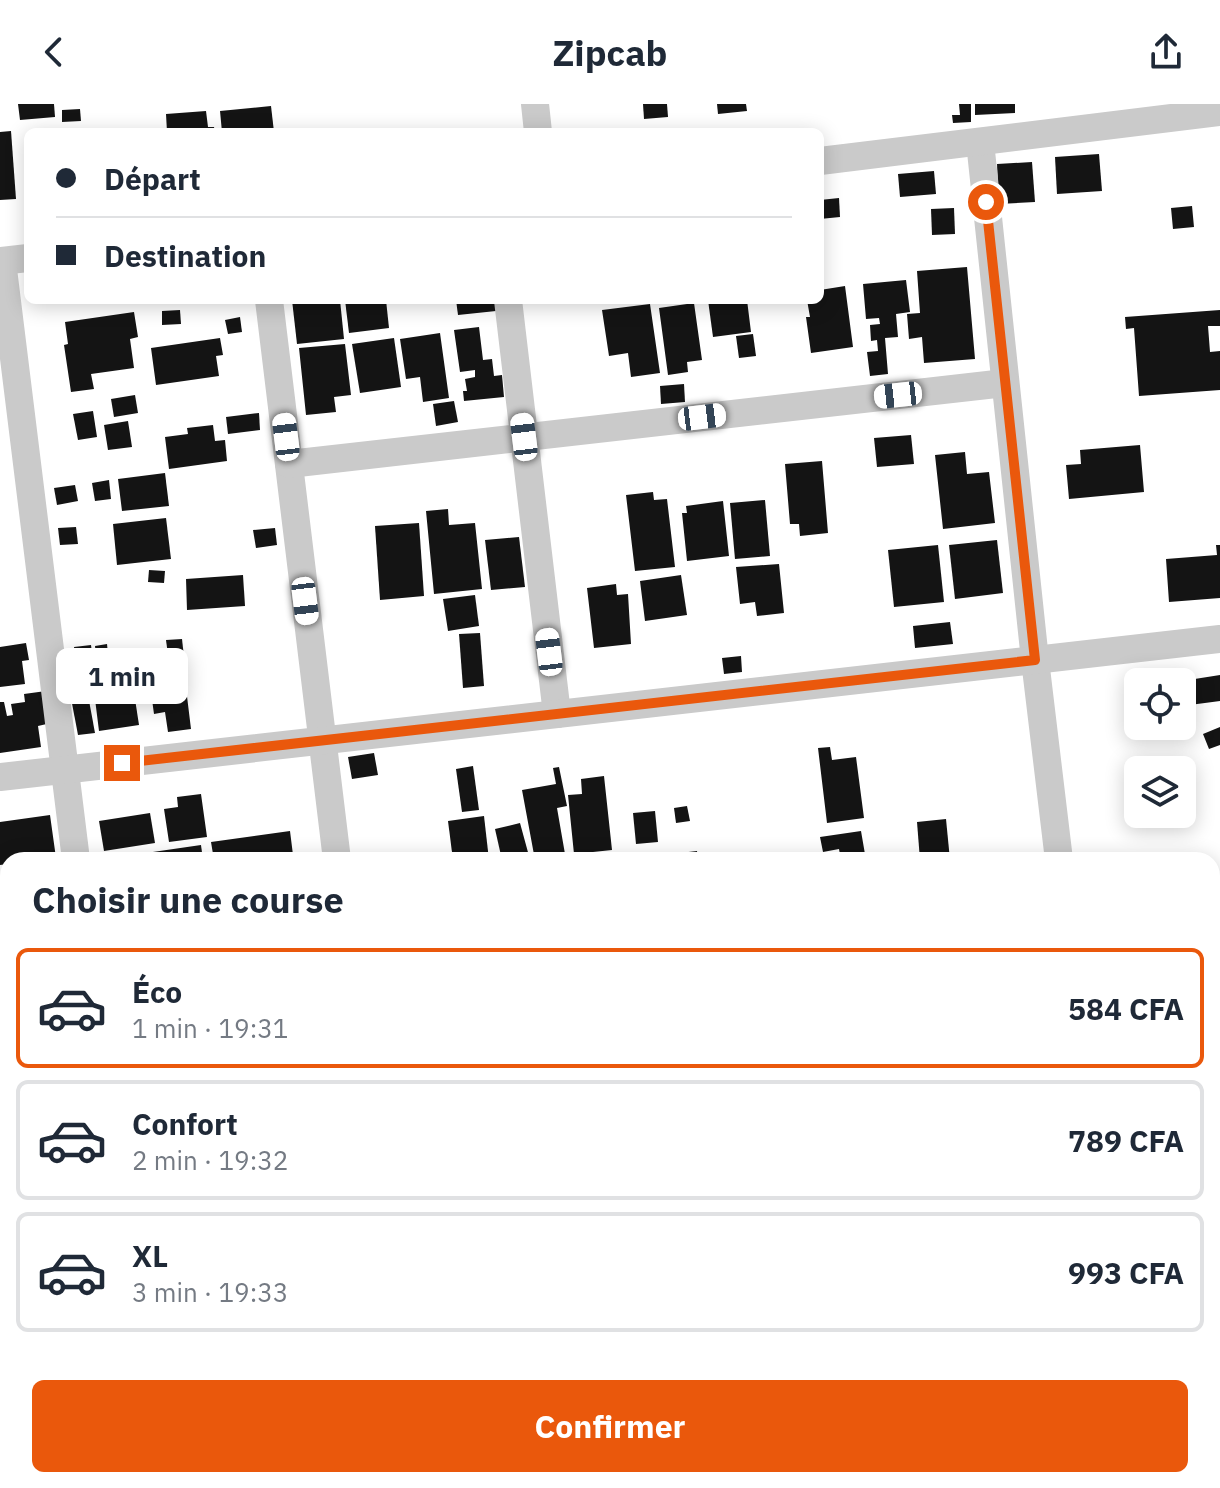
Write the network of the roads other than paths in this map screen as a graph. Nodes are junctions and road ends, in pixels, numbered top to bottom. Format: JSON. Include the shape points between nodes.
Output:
{"nodes":[{"id":1,"x":535,"y":104,"type":"edge"},
{"id":2,"x":1220,"y":112,"type":"edge"},
{"id":3,"x":538,"y":128,"type":"edge"},
{"id":4,"x":980,"y":142,"type":"junction"},
{"id":5,"x":824,"y":161,"type":"edge"},
{"id":6,"x":10,"y":260,"type":"edge"},
{"id":7,"x":269,"y":304,"type":"edge"},
{"id":8,"x":508,"y":304,"type":"edge"},
{"id":9,"x":1005,"y":383,"type":"junction"},
{"id":10,"x":524,"y":437,"type":"junction"},
{"id":11,"x":289,"y":464,"type":"junction"},
{"id":12,"x":1220,"y":639,"type":"edge"},
{"id":13,"x":1035,"y":660,"type":"junction"},
{"id":14,"x":557,"y":714,"type":"junction"},
{"id":15,"x":322,"y":741,"type":"junction"},
{"id":16,"x":65,"y":770,"type":"junction"},
{"id":17,"x":0,"y":777,"type":"edge"},
{"id":18,"x":75,"y":852,"type":"edge"},
{"id":19,"x":336,"y":852,"type":"edge"},
{"id":20,"x":1058,"y":852,"type":"edge"}],
"edges":[{"from":1,"to":3,"type":"street"},
{"from":2,"to":4,"type":"street"},
{"from":4,"to":5,"type":"street"},
{"from":4,"to":9,"type":"street"},
{"from":6,"to":16,"type":"street"},
{"from":7,"to":11,"type":"street"},
{"from":8,"to":10,"type":"street"},
{"from":9,"to":10,"type":"street"},
{"from":9,"to":13,"type":"street"},
{"from":10,"to":11,"type":"street"},
{"from":10,"to":14,"type":"street"},
{"from":11,"to":15,"type":"street"},
{"from":12,"to":13,"type":"street"},
{"from":13,"to":14,"type":"street"},
{"from":13,"to":20,"type":"street"},
{"from":14,"to":15,"type":"street"},
{"from":15,"to":16,"type":"street"},
{"from":15,"to":19,"type":"street"},
{"from":16,"to":17,"type":"street"},
{"from":16,"to":18,"type":"street"}]}
